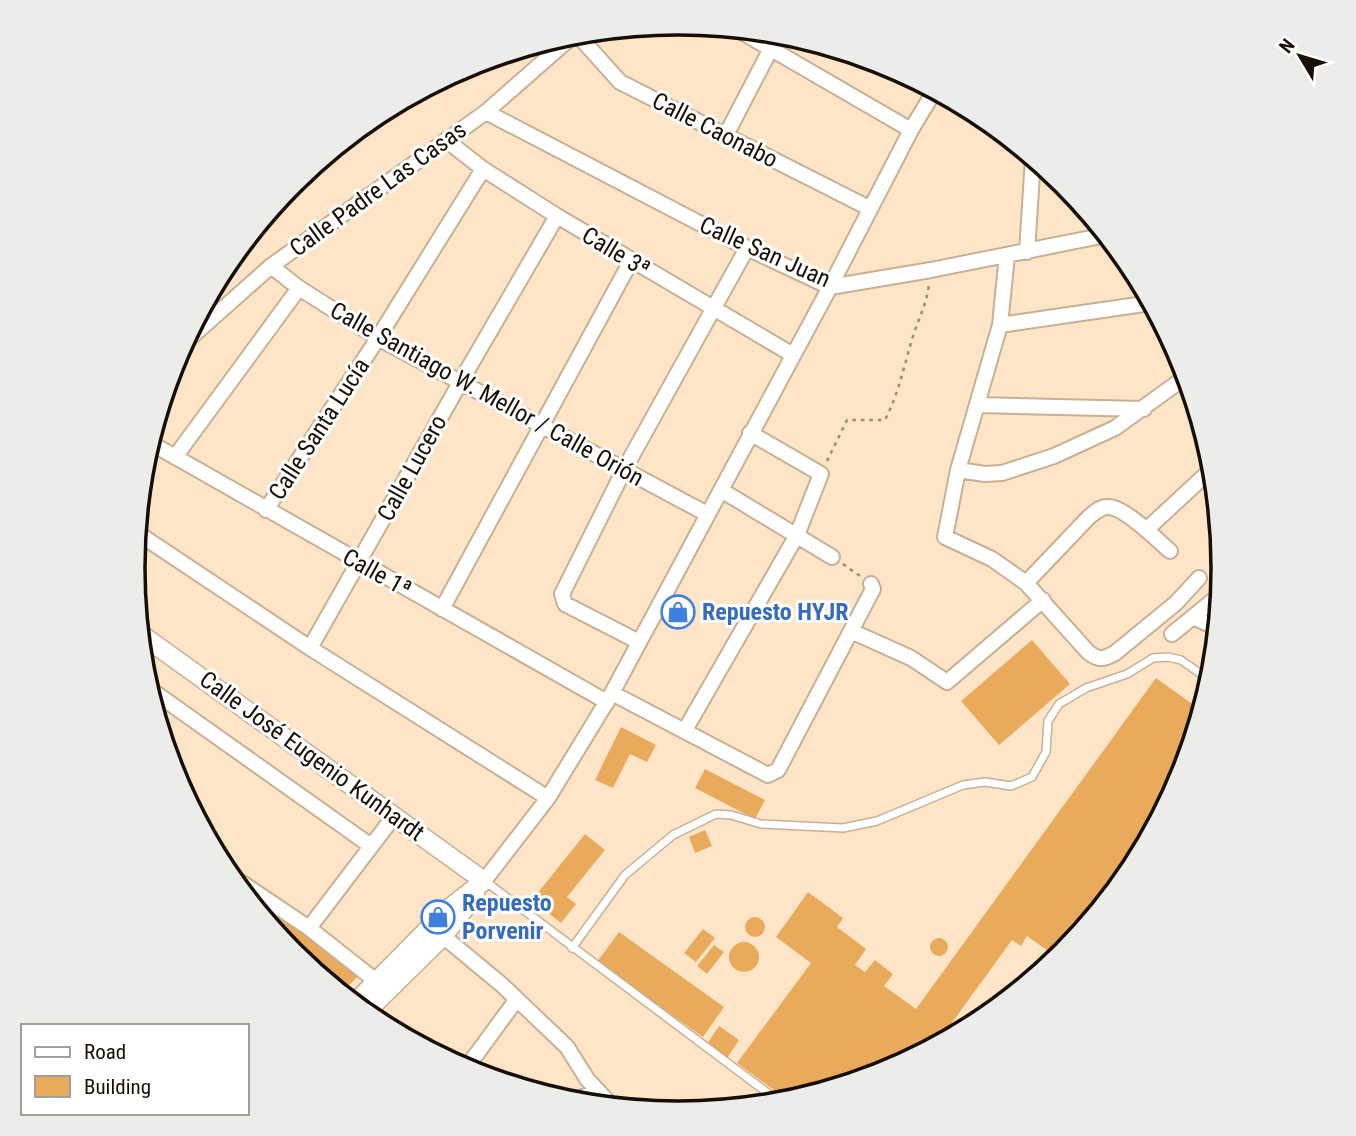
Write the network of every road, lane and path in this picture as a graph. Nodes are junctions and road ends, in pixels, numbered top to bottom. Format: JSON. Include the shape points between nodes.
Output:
{"nodes":[{"id":1,"x":759,"y":42,"type":"edge"},
{"id":2,"x":585,"y":43,"type":"edge"},
{"id":3,"x":773,"y":44,"type":"edge"},
{"id":4,"x":770,"y":48,"type":"junction"},
{"id":5,"x":558,"y":49,"type":"edge"},
{"id":6,"x":930,"y":98,"type":"edge"},
{"id":7,"x":486,"y":112,"type":"junction"},
{"id":8,"x":911,"y":130,"type":"junction"},
{"id":9,"x":726,"y":135,"type":"junction"},
{"id":10,"x":446,"y":140,"type":"junction"},
{"id":11,"x":483,"y":169,"type":"junction"},
{"id":12,"x":1032,"y":170,"type":"edge"},
{"id":13,"x":869,"y":208,"type":"junction"},
{"id":14,"x":557,"y":216,"type":"junction"},
{"id":15,"x":1096,"y":237,"type":"edge"},
{"id":16,"x":747,"y":248,"type":"junction"},
{"id":17,"x":1027,"y":251,"type":"junction"},
{"id":18,"x":1007,"y":255,"type":"junction"},
{"id":19,"x":631,"y":261,"type":"junction"},
{"id":20,"x":271,"y":266,"type":"junction"},
{"id":21,"x":931,"y":270,"type":"junction"},
{"id":22,"x":830,"y":287,"type":"junction"},
{"id":23,"x":299,"y":288,"type":"junction"},
{"id":24,"x":1141,"y":305,"type":"edge"},
{"id":25,"x":712,"y":308,"type":"junction"},
{"id":26,"x":1000,"y":325,"type":"junction"},
{"id":27,"x":203,"y":327,"type":"edge"},
{"id":28,"x":378,"y":338,"type":"junction"},
{"id":29,"x":793,"y":355,"type":"junction"},
{"id":30,"x":461,"y":381,"type":"junction"},
{"id":31,"x":1178,"y":383,"type":"edge"},
{"id":32,"x":978,"y":405,"type":"junction"},
{"id":33,"x":1144,"y":409,"type":"junction"},
{"id":34,"x":542,"y":424,"type":"junction"},
{"id":35,"x":750,"y":432,"type":"junction"},
{"id":36,"x":159,"y":448,"type":"edge"},
{"id":37,"x":175,"y":457,"type":"junction"},
{"id":38,"x":624,"y":470,"type":"junction"},
{"id":39,"x":958,"y":470,"type":"junction"},
{"id":40,"x":821,"y":474,"type":"junction"},
{"id":41,"x":1203,"y":477,"type":"edge"},
{"id":42,"x":721,"y":490,"type":"junction"},
{"id":43,"x":266,"y":510,"type":"junction"},
{"id":44,"x":707,"y":514,"type":"junction"},
{"id":45,"x":1146,"y":530,"type":"junction"},
{"id":46,"x":797,"y":535,"type":"junction"},
{"id":47,"x":146,"y":538,"type":"edge"},
{"id":48,"x":1170,"y":551,"type":"dead end"},
{"id":49,"x":832,"y":557,"type":"joint"},
{"id":50,"x":359,"y":563,"type":"junction"},
{"id":51,"x":1199,"y":578,"type":"dead end"},
{"id":52,"x":1026,"y":583,"type":"junction"},
{"id":53,"x":872,"y":584,"type":"joint"},
{"id":54,"x":1043,"y":600,"type":"junction"},
{"id":55,"x":1210,"y":603,"type":"edge"},
{"id":56,"x":442,"y":609,"type":"junction"},
{"id":57,"x":1192,"y":617,"type":"junction"},
{"id":58,"x":1208,"y":624,"type":"edge"},
{"id":59,"x":851,"y":631,"type":"junction"},
{"id":60,"x":1172,"y":634,"type":"dead end"},
{"id":61,"x":150,"y":641,"type":"edge"},
{"id":62,"x":639,"y":642,"type":"junction"},
{"id":63,"x":310,"y":648,"type":"junction"},
{"id":64,"x":1201,"y":674,"type":"edge"},
{"id":65,"x":161,"y":697,"type":"edge"},
{"id":66,"x":610,"y":697,"type":"junction"},
{"id":67,"x":685,"y":730,"type":"junction"},
{"id":68,"x":548,"y":798,"type":"junction"},
{"id":69,"x":395,"y":815,"type":"junction"},
{"id":70,"x":371,"y":846,"type":"junction"},
{"id":71,"x":484,"y":881,"type":"junction"},
{"id":72,"x":255,"y":892,"type":"edge"},
{"id":73,"x":309,"y":929,"type":"junction"},
{"id":74,"x":443,"y":936,"type":"junction"},
{"id":75,"x":572,"y":948,"type":"junction"},
{"id":76,"x":376,"y":981,"type":"junction"},
{"id":77,"x":361,"y":996,"type":"edge"},
{"id":78,"x":517,"y":999,"type":"junction"},
{"id":79,"x":373,"y":1005,"type":"edge"},
{"id":80,"x":473,"y":1059,"type":"edge"},
{"id":81,"x":597,"y":1091,"type":"junction"},
{"id":82,"x":591,"y":1093,"type":"edge"},
{"id":83,"x":767,"y":1093,"type":"edge"},
{"id":84,"x":601,"y":1095,"type":"edge"}],
"edges":[{"from":1,"to":4,"type":"street"},
{"from":2,"to":9,"type":"street","name":"Calle Caonabo","via":[[620,82]]},
{"from":3,"to":4,"type":"street"},
{"from":4,"to":8,"type":"street"},
{"from":4,"to":9,"type":"street"},
{"from":5,"to":7,"type":"street","name":"Calle Padre Las Casas"},
{"from":6,"to":8,"type":"street"},
{"from":7,"to":10,"type":"street","name":"Calle Padre Las Casas"},
{"from":7,"to":16,"type":"street","name":"Calle San Juan"},
{"from":8,"to":13,"type":"street"},
{"from":9,"to":13,"type":"street","name":"Calle Caonabo"},
{"from":10,"to":11,"type":"street","name":"Calle 3ª"},
{"from":10,"to":20,"type":"street","name":"Calle Padre Las Casas"},
{"from":11,"to":14,"type":"street","name":"Calle 3ª"},
{"from":11,"to":28,"type":"street","name":"Calle Santa Lucía"},
{"from":12,"to":17,"type":"street"},
{"from":13,"to":22,"type":"street"},
{"from":14,"to":19,"type":"street","name":"Calle 3ª"},
{"from":14,"to":30,"type":"street","name":"Calle Lucero"},
{"from":15,"to":17,"type":"street","name":"Calle San Juan"},
{"from":16,"to":22,"type":"street","name":"Calle San Juan"},
{"from":16,"to":25,"type":"street"},
{"from":17,"to":18,"type":"street","name":"Calle San Juan"},
{"from":18,"to":21,"type":"street","name":"Calle San Juan"},
{"from":18,"to":26,"type":"street"},
{"from":19,"to":25,"type":"street","name":"Calle 3ª"},
{"from":19,"to":34,"type":"street"},
{"from":20,"to":23,"type":"street","name":"Calle Santiago W. Mellor / Calle Orión"},
{"from":20,"to":27,"type":"street","name":"Calle Padre Las Casas"},
{"from":21,"to":22,"type":"street","name":"Calle San Juan"},
{"from":21,"to":40,"type":"path","via":[[928,300],[885,419],[846,420]]},
{"from":22,"to":29,"type":"street"},
{"from":23,"to":28,"type":"street","name":"Calle Santiago W. Mellor / Calle Orión"},
{"from":23,"to":37,"type":"street"},
{"from":24,"to":26,"type":"street"},
{"from":25,"to":29,"type":"street","name":"Calle 3ª"},
{"from":25,"to":38,"type":"street"},
{"from":26,"to":32,"type":"street"},
{"from":28,"to":30,"type":"street","name":"Calle Santiago W. Mellor / Calle Orión"},
{"from":28,"to":43,"type":"street","name":"Calle Santa Lucía"},
{"from":29,"to":35,"type":"street"},
{"from":30,"to":34,"type":"street","name":"Calle Santiago W. Mellor / Calle Orión"},
{"from":30,"to":50,"type":"street","name":"Calle Lucero"},
{"from":31,"to":33,"type":"street"},
{"from":32,"to":33,"type":"street"},
{"from":32,"to":39,"type":"street"},
{"from":33,"to":39,"type":"street","via":[[1115,428],[1019,468],[985,474]]},
{"from":34,"to":38,"type":"street","name":"Calle Santiago W. Mellor / Calle Orión"},
{"from":34,"to":56,"type":"street"},
{"from":35,"to":40,"type":"street"},
{"from":35,"to":42,"type":"street"},
{"from":36,"to":37,"type":"street","name":"Calle 1ª"},
{"from":37,"to":43,"type":"street","name":"Calle 1ª"},
{"from":38,"to":44,"type":"street","name":"Calle Santiago W. Mellor / Calle Orión"},
{"from":38,"to":62,"type":"street","via":[[562,600]]},
{"from":39,"to":52,"type":"street","via":[[944,537],[992,559]]},
{"from":40,"to":46,"type":"street"},
{"from":41,"to":45,"type":"street"},
{"from":42,"to":44,"type":"street"},
{"from":42,"to":46,"type":"street"},
{"from":43,"to":50,"type":"street","name":"Calle 1ª"},
{"from":44,"to":62,"type":"street"},
{"from":45,"to":48,"type":"street"},
{"from":45,"to":52,"type":"street","via":[[1120,510],[1098,509]]},
{"from":46,"to":49,"type":"street"},
{"from":46,"to":67,"type":"street"},
{"from":47,"to":63,"type":"street"},
{"from":49,"to":53,"type":"path"},
{"from":50,"to":56,"type":"street","name":"Calle 1ª"},
{"from":50,"to":63,"type":"street","name":"Calle Lucero"},
{"from":51,"to":54,"type":"street","via":[[1176,603],[1104,659],[1088,652]]},
{"from":52,"to":54,"type":"street"},
{"from":53,"to":59,"type":"street"},
{"from":54,"to":59,"type":"street","via":[[947,682],[911,658]]},
{"from":55,"to":57,"type":"street"},
{"from":56,"to":66,"type":"street","name":"Calle 1ª"},
{"from":57,"to":58,"type":"street"},
{"from":57,"to":60,"type":"street"},
{"from":59,"to":67,"type":"street","name":"Calle 1ª","via":[[774,774],[768,775]]},
{"from":61,"to":69,"type":"street","name":"Calle José Eugenio Kunhardt"},
{"from":62,"to":66,"type":"street"},
{"from":63,"to":68,"type":"street"},
{"from":64,"to":75,"type":"lane","via":[[1181,660],[1153,658],[1128,674],[1086,688],[1059,704],[1048,721],[1046,752],[1032,777],[1011,786],[963,785],[877,821],[843,828],[761,824],[716,814],[673,835],[625,874]]},
{"from":65,"to":70,"type":"street"},
{"from":66,"to":67,"type":"street","name":"Calle 1ª"},
{"from":66,"to":68,"type":"street"},
{"from":68,"to":71,"type":"street"},
{"from":69,"to":70,"type":"street"},
{"from":69,"to":71,"type":"street","name":"Calle José Eugenio Kunhardt"},
{"from":70,"to":73,"type":"street"},
{"from":71,"to":74,"type":"street"},
{"from":71,"to":75,"type":"lane"},
{"from":71,"to":76,"type":"street","via":[[447,909]]},
{"from":72,"to":73,"type":"street"},
{"from":73,"to":76,"type":"street"},
{"from":74,"to":78,"type":"street"},
{"from":74,"to":79,"type":"street"},
{"from":75,"to":83,"type":"lane"},
{"from":76,"to":77,"type":"street"},
{"from":78,"to":80,"type":"street"},
{"from":78,"to":81,"type":"street","via":[[569,1050]]},
{"from":81,"to":82,"type":"street"},
{"from":81,"to":84,"type":"street"}]}
